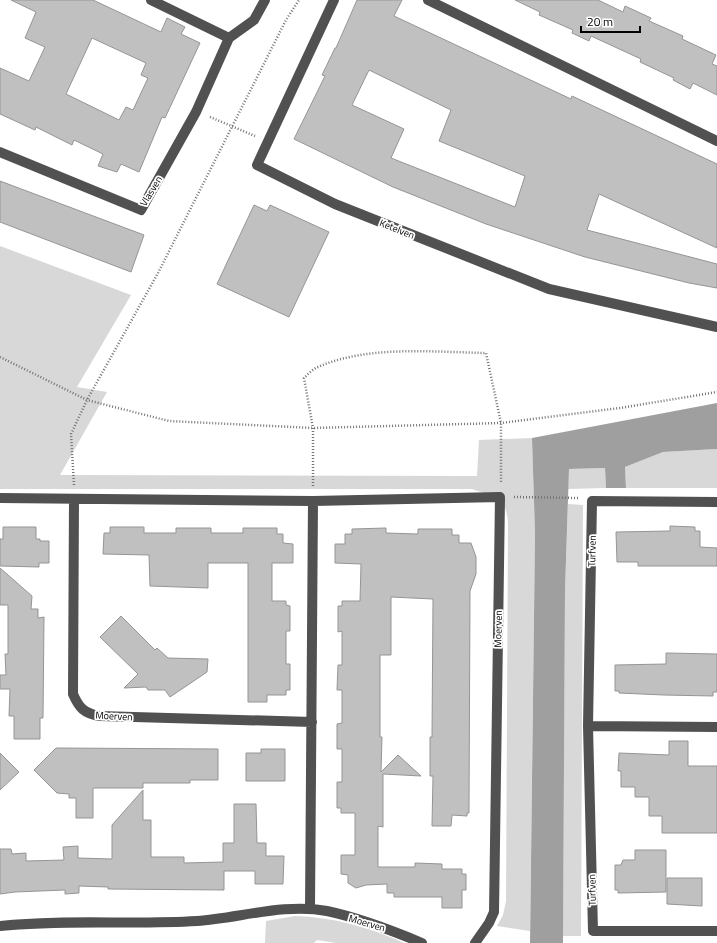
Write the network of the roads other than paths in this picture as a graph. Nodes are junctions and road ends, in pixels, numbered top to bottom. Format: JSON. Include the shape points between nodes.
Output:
{"nodes":[{"id":1,"x":151,"y":0,"type":"edge"},
{"id":2,"x":264,"y":0,"type":"edge"},
{"id":3,"x":334,"y":0,"type":"edge"},
{"id":4,"x":428,"y":0,"type":"edge"},
{"id":5,"x":229,"y":38,"type":"junction"},
{"id":6,"x":717,"y":141,"type":"edge"},
{"id":7,"x":0,"y":152,"type":"edge"},
{"id":8,"x":717,"y":327,"type":"edge"},
{"id":9,"x":0,"y":498,"type":"edge"},
{"id":10,"x":74,"y":499,"type":"junction"},
{"id":11,"x":313,"y":501,"type":"junction"},
{"id":12,"x":717,"y":502,"type":"edge"},
{"id":13,"x":312,"y":722,"type":"junction"},
{"id":14,"x":588,"y":726,"type":"junction"},
{"id":15,"x":717,"y":727,"type":"edge"},
{"id":16,"x":310,"y":909,"type":"junction"},
{"id":17,"x":0,"y":926,"type":"edge"},
{"id":18,"x":717,"y":931,"type":"edge"},
{"id":19,"x":422,"y":943,"type":"edge"},
{"id":20,"x":475,"y":943,"type":"edge"}],
"edges":[{"from":1,"to":5,"type":"street"},
{"from":2,"to":5,"type":"street","via":[[254,20]]},
{"from":3,"to":8,"type":"street","name":"Ketelven","via":[[257,165],[336,204],[549,289]]},
{"from":4,"to":6,"type":"street"},
{"from":5,"to":7,"type":"street","name":"Vlasven","via":[[196,112],[141,210]]},
{"from":9,"to":10,"type":"street"},
{"from":10,"to":11,"type":"street"},
{"from":10,"to":13,"type":"street","name":"Moerven","via":[[73,694],[79,707],[88,714],[99,716]]},
{"from":11,"to":13,"type":"street"},
{"from":11,"to":20,"type":"street","name":"Moerven","via":[[505,497],[494,912]]},
{"from":12,"to":14,"type":"street","name":"Turfven","via":[[592,501]]},
{"from":13,"to":16,"type":"street"},
{"from":14,"to":15,"type":"street"},
{"from":14,"to":18,"type":"street","name":"Turfven","via":[[593,931]]},
{"from":16,"to":17,"type":"street","name":"Moerven","via":[[198,921]]},
{"from":16,"to":19,"type":"street","name":"Moerven","via":[[378,925]]}]}
